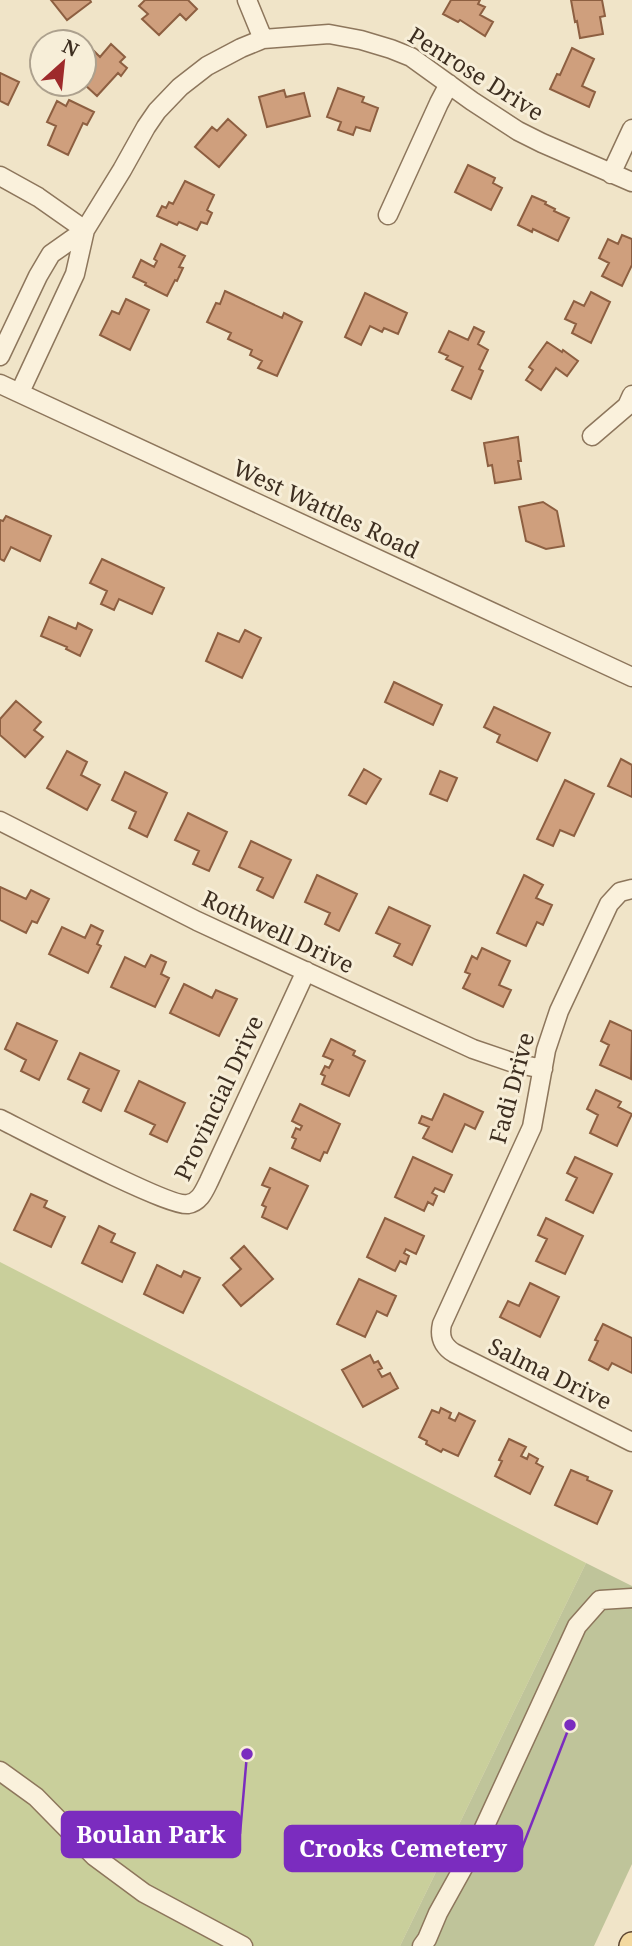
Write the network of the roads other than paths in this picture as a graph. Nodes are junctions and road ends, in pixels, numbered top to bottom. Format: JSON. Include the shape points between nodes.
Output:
{"nodes":[{"id":1,"x":247,"y":0,"type":"edge"},
{"id":2,"x":263,"y":39,"type":"junction"},
{"id":3,"x":450,"y":84,"type":"junction"},
{"id":4,"x":632,"y":129,"type":"edge"},
{"id":5,"x":611,"y":174,"type":"junction"},
{"id":6,"x":0,"y":176,"type":"edge"},
{"id":7,"x":632,"y":182,"type":"edge"},
{"id":8,"x":388,"y":215,"type":"dead end"},
{"id":9,"x":85,"y":230,"type":"junction"},
{"id":10,"x":0,"y":356,"type":"edge"},
{"id":11,"x":0,"y":384,"type":"edge"},
{"id":12,"x":20,"y":392,"type":"junction"},
{"id":13,"x":632,"y":395,"type":"edge"},
{"id":14,"x":592,"y":436,"type":"dead end"},
{"id":15,"x":632,"y":677,"type":"edge"},
{"id":16,"x":0,"y":821,"type":"edge"},
{"id":17,"x":631,"y":889,"type":"edge"},
{"id":18,"x":306,"y":971,"type":"junction"},
{"id":19,"x":543,"y":1069,"type":"junction"},
{"id":20,"x":0,"y":1119,"type":"edge"},
{"id":21,"x":447,"y":1349,"type":"joint"},
{"id":22,"x":632,"y":1442,"type":"edge"},
{"id":23,"x":632,"y":1598,"type":"edge"},
{"id":24,"x":0,"y":1771,"type":"edge"},
{"id":25,"x":243,"y":1946,"type":"edge"},
{"id":26,"x":422,"y":1946,"type":"edge"}],
"edges":[{"from":1,"to":2,"type":"street"},
{"from":2,"to":3,"type":"street","name":"Penrose Drive","via":[[328,34],[361,40],[411,57]]},
{"from":2,"to":9,"type":"street","name":"Penrose Drive","via":[[207,66],[157,111]]},
{"from":3,"to":5,"type":"street","name":"Penrose Drive","via":[[518,131]]},
{"from":3,"to":8,"type":"street"},
{"from":4,"to":5,"type":"street"},
{"from":5,"to":7,"type":"street","name":"Penrose Drive"},
{"from":6,"to":9,"type":"street"},
{"from":9,"to":10,"type":"street","name":"Penrose Drive","via":[[51,254]]},
{"from":9,"to":12,"type":"street","name":"Penrose Drive","via":[[75,274]]},
{"from":11,"to":12,"type":"street","name":"West Wattles Road"},
{"from":12,"to":15,"type":"street","name":"West Wattles Road"},
{"from":13,"to":14,"type":"street","via":[[627,406]]},
{"from":16,"to":18,"type":"street","name":"Rothwell Drive"},
{"from":17,"to":19,"type":"street","name":"Fadi Drive","via":[[620,892],[609,904],[559,1011]]},
{"from":18,"to":19,"type":"street","name":"Rothwell Drive","via":[[473,1049]]},
{"from":18,"to":20,"type":"street","name":"Provincial Drive","via":[[197,1201],[174,1202]]},
{"from":19,"to":21,"type":"street","name":"Fadi Drive","via":[[532,1127],[442,1324],[440,1333]]},
{"from":21,"to":22,"type":"street","name":"Salma Drive"},
{"from":23,"to":26,"type":"street","via":[[600,1600],[577,1626],[478,1841]]},
{"from":24,"to":25,"type":"street","via":[[36,1797],[94,1856],[144,1893]]}]}
